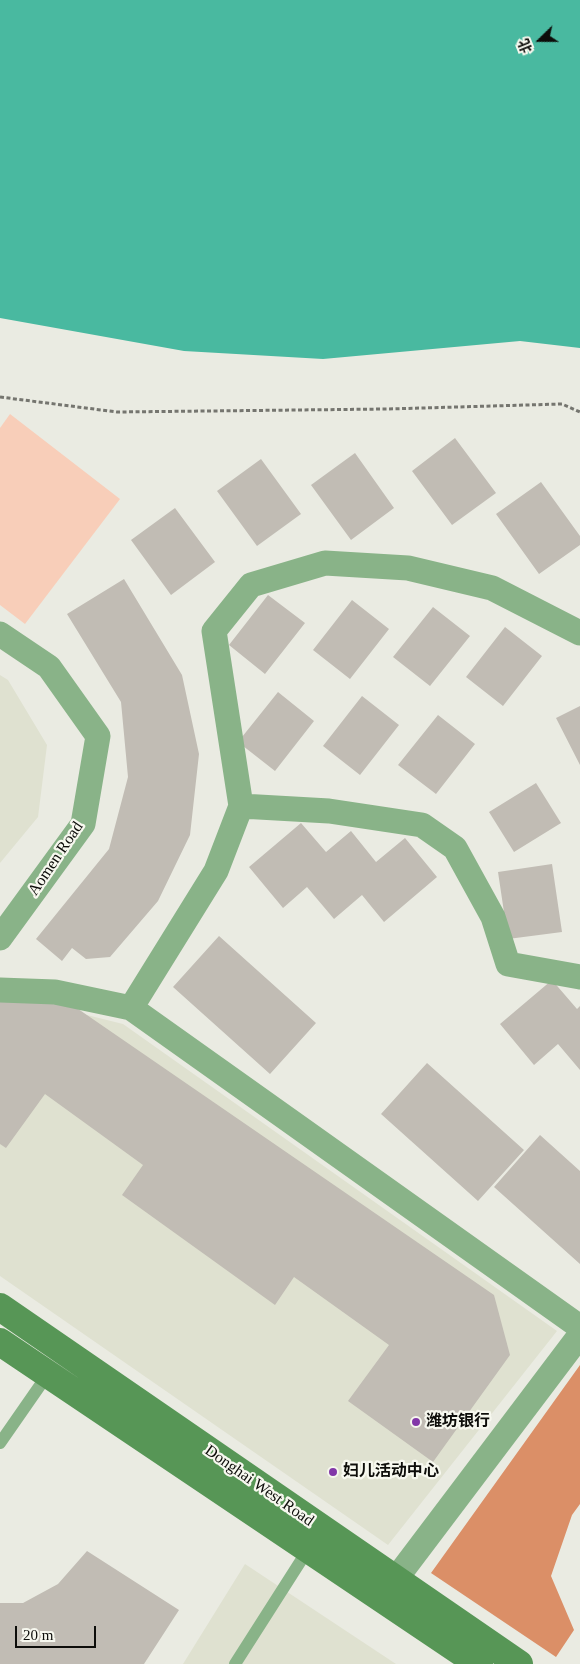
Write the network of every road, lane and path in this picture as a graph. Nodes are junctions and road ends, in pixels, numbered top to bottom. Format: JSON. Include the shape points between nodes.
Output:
{"nodes":[{"id":1,"x":0,"y":397,"type":"edge"},
{"id":2,"x":580,"y":412,"type":"edge"},
{"id":3,"x":580,"y":633,"type":"edge"},
{"id":4,"x":0,"y":634,"type":"edge"},
{"id":5,"x":240,"y":806,"type":"junction"},
{"id":6,"x":0,"y":938,"type":"edge"},
{"id":7,"x":580,"y":976,"type":"edge"},
{"id":8,"x":0,"y":990,"type":"edge"},
{"id":9,"x":131,"y":1008,"type":"junction"},
{"id":10,"x":0,"y":1307,"type":"edge"},
{"id":11,"x":580,"y":1327,"type":"edge"},
{"id":12,"x":580,"y":1335,"type":"edge"},
{"id":13,"x":0,"y":1342,"type":"edge"},
{"id":14,"x":48,"y":1374,"type":"junction"},
{"id":15,"x":0,"y":1442,"type":"edge"},
{"id":16,"x":309,"y":1548,"type":"junction"},
{"id":17,"x":395,"y":1580,"type":"junction"},
{"id":18,"x":234,"y":1664,"type":"edge"},
{"id":19,"x":479,"y":1664,"type":"edge"},
{"id":20,"x":519,"y":1664,"type":"edge"}],
"edges":[{"from":1,"to":2,"type":"path","via":[[117,412],[562,404]]},
{"from":3,"to":5,"type":"street","via":[[492,588],[408,568],[325,563],[251,585],[214,631]]},
{"from":4,"to":6,"type":"street","name":"Aomen Road","via":[[49,667],[98,736],[83,824]]},
{"from":5,"to":7,"type":"street","via":[[329,811],[422,825],[455,848],[493,917],[508,964]]},
{"from":5,"to":9,"type":"street","via":[[216,871]]},
{"from":8,"to":9,"type":"street","via":[[55,992]]},
{"from":9,"to":11,"type":"street"},
{"from":10,"to":17,"type":"main road","name":"Donghai West Road"},
{"from":12,"to":17,"type":"street"},
{"from":13,"to":14,"type":"main road","name":"Donghai West Road"},
{"from":14,"to":15,"type":"lane"},
{"from":14,"to":16,"type":"main road","name":"Donghai West Road"},
{"from":16,"to":18,"type":"lane"},
{"from":16,"to":19,"type":"main road","name":"Donghai West Road"},
{"from":17,"to":20,"type":"main road","name":"Donghai West Road"}]}
